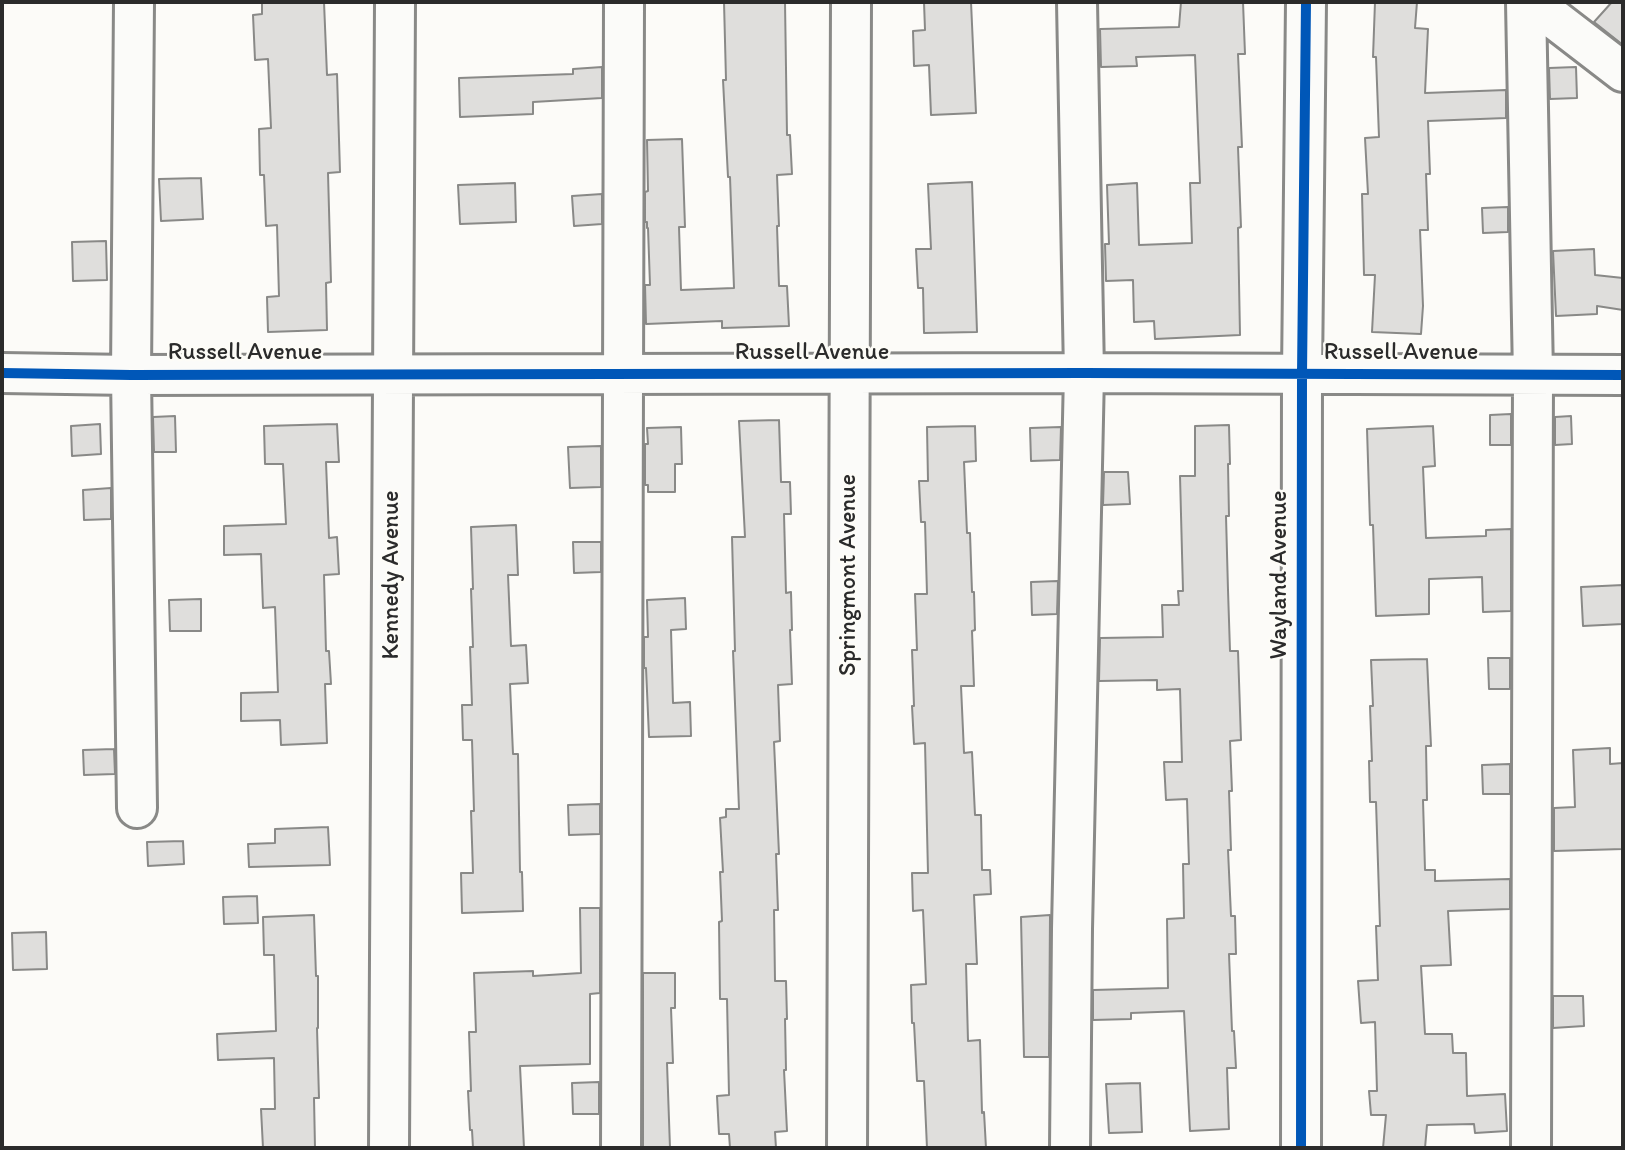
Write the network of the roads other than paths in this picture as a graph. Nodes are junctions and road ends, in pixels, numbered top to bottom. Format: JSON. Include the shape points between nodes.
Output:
{"nodes":[{"id":1,"x":134,"y":2,"type":"edge"},
{"id":2,"x":395,"y":2,"type":"edge"},
{"id":3,"x":624,"y":2,"type":"edge"},
{"id":4,"x":851,"y":2,"type":"edge"},
{"id":5,"x":1077,"y":2,"type":"edge"},
{"id":6,"x":1306,"y":2,"type":"edge"},
{"id":7,"x":1526,"y":2,"type":"edge"},
{"id":8,"x":1532,"y":2,"type":"edge"},
{"id":9,"x":1623,"y":72,"type":"edge"},
{"id":10,"x":2,"y":373,"type":"edge"},
{"id":11,"x":1084,"y":373,"type":"junction"},
{"id":12,"x":1301,"y":373,"type":"junction"},
{"id":13,"x":393,"y":374,"type":"junction"},
{"id":14,"x":624,"y":374,"type":"junction"},
{"id":15,"x":850,"y":374,"type":"junction"},
{"id":16,"x":131,"y":375,"type":"junction"},
{"id":17,"x":1532,"y":375,"type":"junction"},
{"id":18,"x":1623,"y":375,"type":"edge"},
{"id":19,"x":137,"y":808,"type":"dead end"},
{"id":20,"x":389,"y":1148,"type":"edge"},
{"id":21,"x":621,"y":1148,"type":"edge"},
{"id":22,"x":847,"y":1148,"type":"edge"},
{"id":23,"x":1070,"y":1148,"type":"edge"},
{"id":24,"x":1301,"y":1148,"type":"edge"},
{"id":25,"x":1531,"y":1148,"type":"edge"}],
"edges":[{"from":1,"to":16,"type":"street"},
{"from":2,"to":13,"type":"street","name":"Kennedy Avenue"},
{"from":3,"to":14,"type":"street"},
{"from":4,"to":15,"type":"street","name":"Springmont Avenue"},
{"from":5,"to":11,"type":"street"},
{"from":6,"to":12,"type":"street","name":"Wayland Avenue"},
{"from":7,"to":17,"type":"street"},
{"from":8,"to":9,"type":"street"},
{"from":10,"to":16,"type":"street","name":"Russell Avenue"},
{"from":11,"to":12,"type":"street","name":"Russell Avenue"},
{"from":11,"to":15,"type":"street","name":"Russell Avenue"},
{"from":11,"to":23,"type":"street"},
{"from":12,"to":17,"type":"street","name":"Russell Avenue"},
{"from":12,"to":24,"type":"street","name":"Wayland Avenue"},
{"from":13,"to":14,"type":"street","name":"Russell Avenue"},
{"from":13,"to":16,"type":"street","name":"Russell Avenue"},
{"from":13,"to":20,"type":"street","name":"Kennedy Avenue"},
{"from":14,"to":15,"type":"street","name":"Russell Avenue"},
{"from":14,"to":21,"type":"street"},
{"from":15,"to":22,"type":"street","name":"Springmont Avenue"},
{"from":16,"to":19,"type":"street"},
{"from":17,"to":18,"type":"street","name":"Russell Avenue"},
{"from":17,"to":25,"type":"street"}]}
